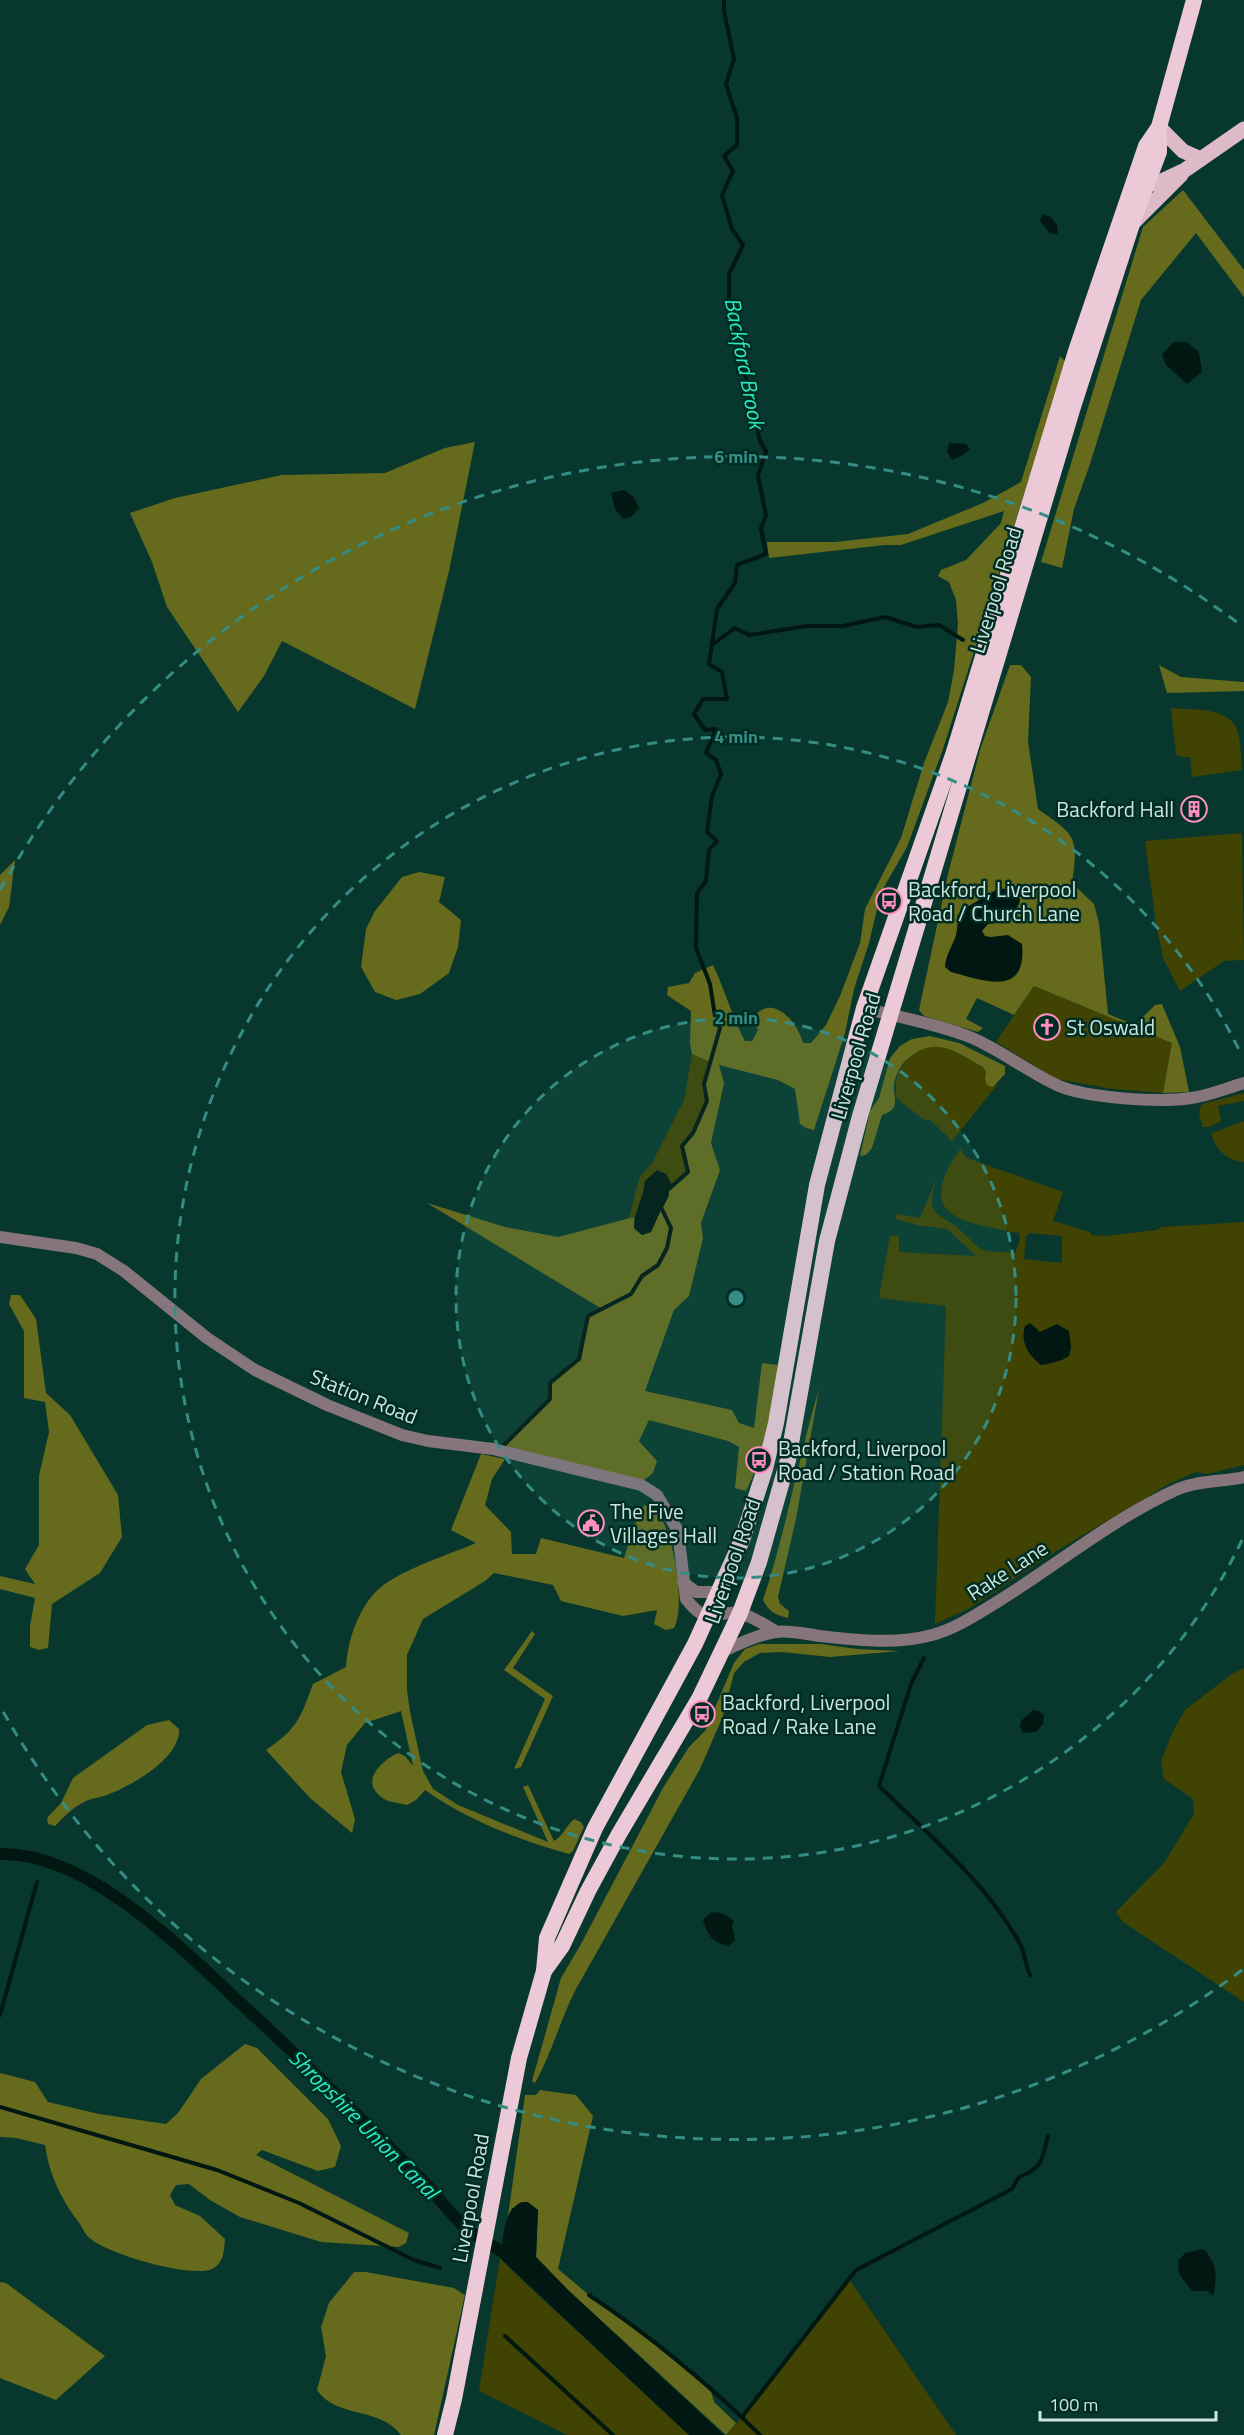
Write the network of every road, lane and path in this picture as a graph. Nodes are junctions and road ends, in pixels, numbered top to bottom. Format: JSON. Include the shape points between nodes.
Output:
{"nodes":[{"id":1,"x":1194,"y":0,"type":"edge"},
{"id":2,"x":1159,"y":127,"type":"junction"},
{"id":3,"x":1244,"y":129,"type":"edge"},
{"id":4,"x":1201,"y":159,"type":"junction"},
{"id":5,"x":1185,"y":170,"type":"junction"},
{"id":6,"x":1140,"y":183,"type":"junction"},
{"id":7,"x":1132,"y":224,"type":"junction"},
{"id":8,"x":864,"y":1008,"type":"junction"},
{"id":9,"x":890,"y":1015,"type":"junction"},
{"id":10,"x":1244,"y":1083,"type":"edge"},
{"id":11,"x":0,"y":1237,"type":"edge"},
{"id":12,"x":1244,"y":1477,"type":"edge"},
{"id":13,"x":683,"y":1582,"type":"junction"},
{"id":14,"x":719,"y":1592,"type":"junction"},
{"id":15,"x":740,"y":1613,"type":"junction"},
{"id":16,"x":708,"y":1617,"type":"junction"},
{"id":17,"x":777,"y":1632,"type":"junction"},
{"id":18,"x":724,"y":1651,"type":"junction"},
{"id":19,"x":544,"y":1971,"type":"junction"},
{"id":20,"x":445,"y":2435,"type":"edge"}],
"edges":[{"from":1,"to":2,"type":"highway","name":"Liverpool Road"},
{"from":2,"to":4,"type":"main road","via":[[1183,151]]},
{"from":2,"to":6,"type":"highway","name":"Liverpool Road","via":[[1146,146]]},
{"from":3,"to":4,"type":"main road"},
{"from":4,"to":5,"type":"main road"},
{"from":5,"to":6,"type":"main road","via":[[1155,184]]},
{"from":5,"to":7,"type":"main road"},
{"from":6,"to":7,"type":"highway","name":"Liverpool Road"},
{"from":6,"to":8,"type":"highway","name":"Liverpool Road","via":[[1076,351],[953,755]]},
{"from":7,"to":9,"type":"highway","name":"Liverpool Road"},
{"from":8,"to":9,"type":"street"},
{"from":8,"to":14,"type":"highway","name":"Liverpool Road","via":[[817,1185],[765,1469]]},
{"from":9,"to":10,"type":"street","via":[[968,1036],[1038,1076],[1083,1092],[1148,1099],[1192,1098]]},
{"from":9,"to":15,"type":"highway","name":"Liverpool Road","via":[[827,1240],[788,1460]]},
{"from":11,"to":13,"type":"street","name":"Station Road","via":[[97,1254],[255,1370],[402,1435],[493,1449],[641,1485],[657,1495],[678,1531]]},
{"from":12,"to":17,"type":"street","name":"Rake Lane","via":[[1198,1482],[1178,1489],[1079,1546],[1032,1581],[935,1635],[884,1641]]},
{"from":13,"to":14,"type":"street","via":[[696,1592]]},
{"from":13,"to":16,"type":"street","name":"Station Road","via":[[686,1599]]},
{"from":14,"to":16,"type":"highway","name":"Liverpool Road"},
{"from":15,"to":16,"type":"street"},
{"from":15,"to":17,"type":"street","name":"Rake Lane"},
{"from":15,"to":18,"type":"highway","name":"Liverpool Road"},
{"from":16,"to":19,"type":"highway","name":"Liverpool Road","via":[[595,1828],[547,1938]]},
{"from":17,"to":18,"type":"street","name":"Rake Lane"},
{"from":18,"to":19,"type":"highway","name":"Liverpool Road","via":[[619,1834],[562,1946]]},
{"from":19,"to":20,"type":"highway","name":"Liverpool Road","via":[[519,2058]]}]}
